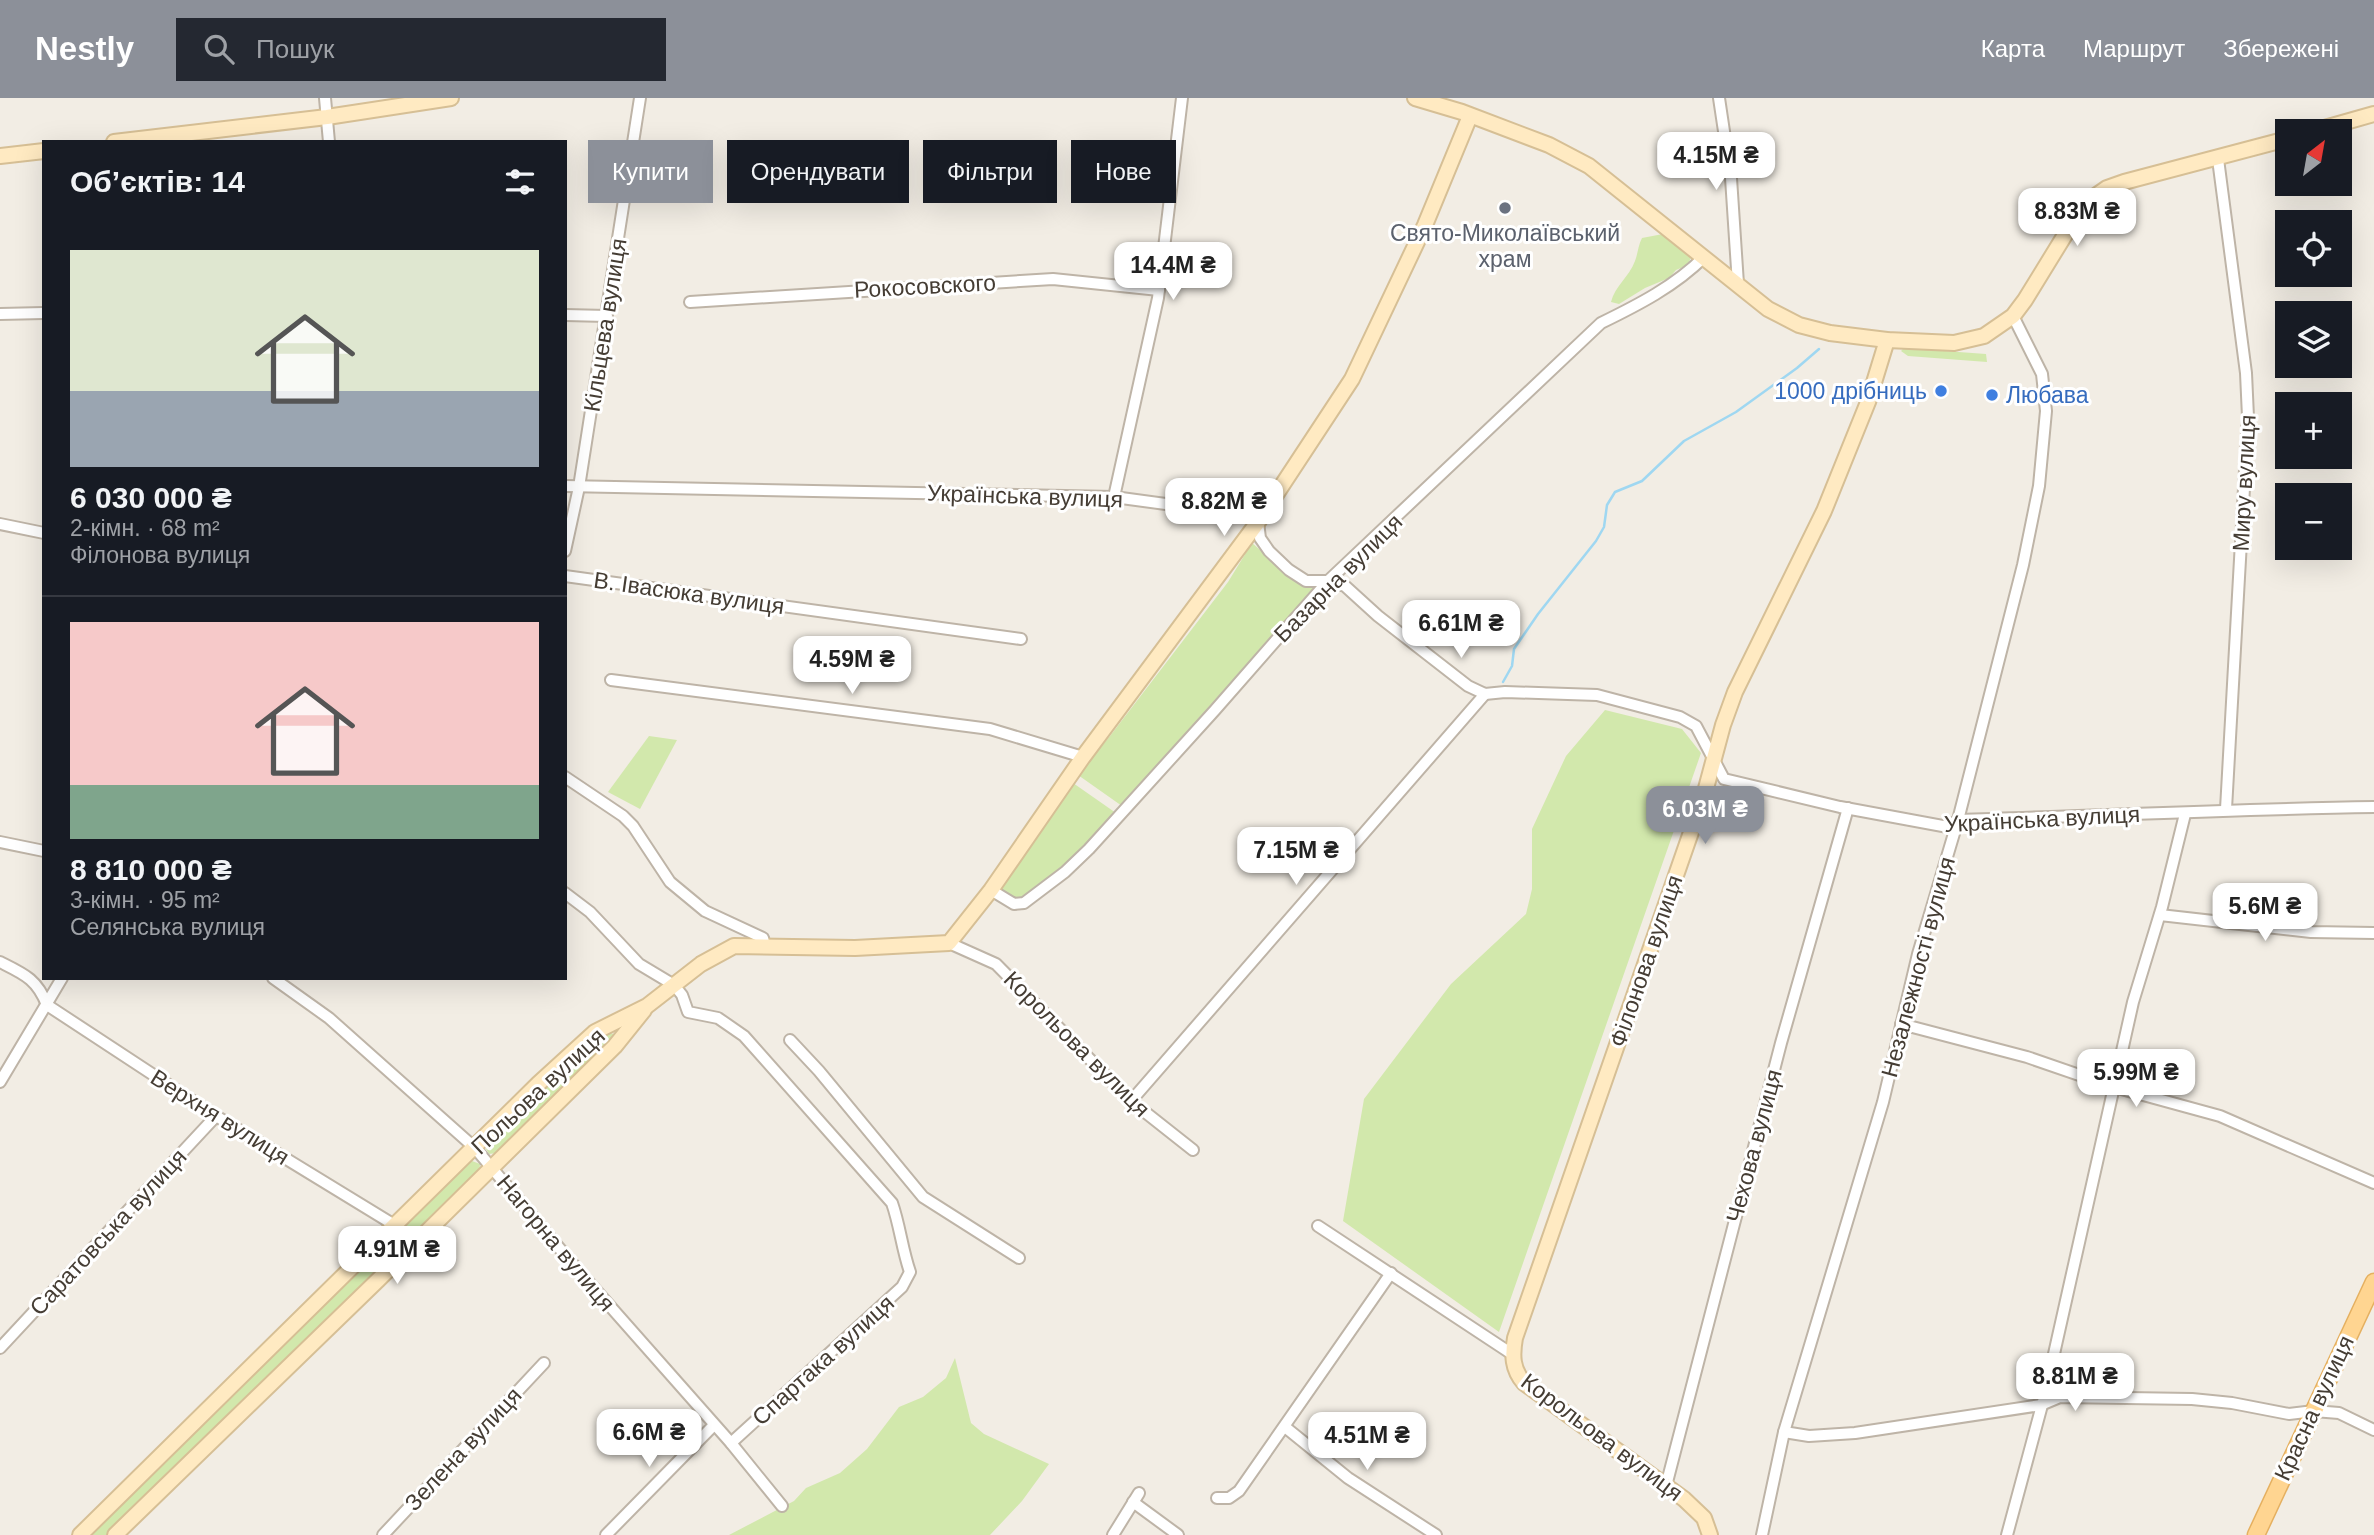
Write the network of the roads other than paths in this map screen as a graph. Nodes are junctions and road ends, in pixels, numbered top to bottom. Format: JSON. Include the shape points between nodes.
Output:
{"nodes":[{"id":1,"x":325,"y":98,"type":"edge"},
{"id":2,"x":451,"y":98,"type":"edge"},
{"id":3,"x":640,"y":98,"type":"edge"},
{"id":4,"x":1182,"y":98,"type":"edge"},
{"id":5,"x":1415,"y":98,"type":"edge"},
{"id":6,"x":1719,"y":98,"type":"edge"},
{"id":7,"x":2374,"y":114,"type":"edge"},
{"id":8,"x":1470,"y":116,"type":"junction"},
{"id":9,"x":327,"y":117,"type":"junction"},
{"id":10,"x":2352,"y":120,"type":"edge"},
{"id":11,"x":131,"y":140,"type":"edge"},
{"id":12,"x":329,"y":140,"type":"edge"},
{"id":13,"x":2275,"y":142,"type":"edge"},
{"id":14,"x":42,"y":151,"type":"edge"},
{"id":15,"x":0,"y":156,"type":"edge"},
{"id":16,"x":2218,"y":159,"type":"junction"},
{"id":17,"x":1704,"y":257,"type":"junction"},
{"id":18,"x":1738,"y":284,"type":"junction"},
{"id":19,"x":1159,"y":290,"type":"junction"},
{"id":20,"x":690,"y":302,"type":"dead end"},
{"id":21,"x":42,"y":313,"type":"edge"},
{"id":22,"x":0,"y":314,"type":"edge"},
{"id":23,"x":567,"y":315,"type":"edge"},
{"id":24,"x":607,"y":316,"type":"junction"},
{"id":25,"x":2013,"y":316,"type":"junction"},
{"id":26,"x":1887,"y":340,"type":"junction"},
{"id":27,"x":567,"y":486,"type":"edge"},
{"id":28,"x":579,"y":486,"type":"junction"},
{"id":29,"x":1114,"y":497,"type":"junction"},
{"id":30,"x":1258,"y":522,"type":"junction"},
{"id":31,"x":0,"y":524,"type":"edge"},
{"id":32,"x":42,"y":533,"type":"edge"},
{"id":33,"x":567,"y":542,"type":"edge"},
{"id":34,"x":567,"y":576,"type":"edge"},
{"id":35,"x":1328,"y":581,"type":"junction"},
{"id":36,"x":1021,"y":639,"type":"dead end"},
{"id":37,"x":611,"y":680,"type":"dead end"},
{"id":38,"x":1485,"y":694,"type":"junction"},
{"id":39,"x":1083,"y":757,"type":"junction"},
{"id":40,"x":1714,"y":757,"type":"junction"},
{"id":41,"x":567,"y":778,"type":"edge"},
{"id":42,"x":2374,"y":807,"type":"edge"},
{"id":43,"x":1848,"y":808,"type":"junction"},
{"id":44,"x":2226,"y":809,"type":"junction"},
{"id":45,"x":2185,"y":814,"type":"junction"},
{"id":46,"x":1958,"y":820,"type":"junction"},
{"id":47,"x":0,"y":842,"type":"edge"},
{"id":48,"x":42,"y":851,"type":"edge"},
{"id":49,"x":991,"y":890,"type":"junction"},
{"id":50,"x":567,"y":895,"type":"edge"},
{"id":51,"x":2160,"y":915,"type":"junction"},
{"id":52,"x":2374,"y":933,"type":"edge"},
{"id":53,"x":949,"y":943,"type":"junction"},
{"id":54,"x":765,"y":946,"type":"junction"},
{"id":55,"x":0,"y":961,"type":"edge"},
{"id":56,"x":61,"y":980,"type":"edge"},
{"id":57,"x":276,"y":980,"type":"edge"},
{"id":58,"x":674,"y":985,"type":"junction"},
{"id":59,"x":47,"y":1005,"type":"junction"},
{"id":60,"x":647,"y":1006,"type":"junction"},
{"id":61,"x":1902,"y":1024,"type":"junction"},
{"id":62,"x":790,"y":1040,"type":"dead end"},
{"id":63,"x":0,"y":1082,"type":"edge"},
{"id":64,"x":2114,"y":1087,"type":"junction"},
{"id":65,"x":1131,"y":1101,"type":"junction"},
{"id":66,"x":215,"y":1116,"type":"junction"},
{"id":67,"x":475,"y":1149,"type":"junction"},
{"id":68,"x":1193,"y":1150,"type":"dead end"},
{"id":69,"x":491,"y":1167,"type":"junction"},
{"id":70,"x":2374,"y":1184,"type":"edge"},
{"id":71,"x":396,"y":1226,"type":"junction"},
{"id":72,"x":1318,"y":1226,"type":"dead end"},
{"id":73,"x":1018,"y":1258,"type":"dead end"},
{"id":74,"x":1391,"y":1273,"type":"junction"},
{"id":75,"x":2374,"y":1282,"type":"edge"},
{"id":76,"x":0,"y":1348,"type":"edge"},
{"id":77,"x":1512,"y":1354,"type":"junction"},
{"id":78,"x":544,"y":1363,"type":"dead end"},
{"id":79,"x":2041,"y":1405,"type":"junction"},
{"id":80,"x":2314,"y":1411,"type":"junction"},
{"id":81,"x":714,"y":1425,"type":"junction"},
{"id":82,"x":1285,"y":1427,"type":"junction"},
{"id":83,"x":2374,"y":1430,"type":"edge"},
{"id":84,"x":1784,"y":1432,"type":"junction"},
{"id":85,"x":731,"y":1443,"type":"junction"},
{"id":86,"x":1666,"y":1486,"type":"junction"},
{"id":87,"x":1217,"y":1498,"type":"dead end"},
{"id":88,"x":782,"y":1506,"type":"dead end"},
{"id":89,"x":80,"y":1535,"type":"edge"},
{"id":90,"x":115,"y":1535,"type":"edge"},
{"id":91,"x":383,"y":1535,"type":"edge"},
{"id":92,"x":606,"y":1535,"type":"edge"},
{"id":93,"x":1113,"y":1535,"type":"edge"},
{"id":94,"x":1178,"y":1535,"type":"edge"},
{"id":95,"x":1436,"y":1535,"type":"edge"},
{"id":96,"x":1710,"y":1535,"type":"edge"},
{"id":97,"x":1762,"y":1535,"type":"edge"},
{"id":98,"x":2007,"y":1535,"type":"edge"},
{"id":99,"x":2256,"y":1535,"type":"edge"}],
"edges":[{"from":1,"to":9,"type":"street"},
{"from":2,"to":9,"type":"main road"},
{"from":3,"to":24,"type":"street","name":"Кільцева вулиця"},
{"from":4,"to":19,"type":"street"},
{"from":5,"to":8,"type":"main road"},
{"from":6,"to":18,"type":"street","via":[[1731,178]]},
{"from":7,"to":10,"type":"main road"},
{"from":8,"to":17,"type":"main road","via":[[1549,145],[1589,166]]},
{"from":8,"to":30,"type":"main road","via":[[1352,379]]},
{"from":9,"to":11,"type":"main road"},
{"from":9,"to":12,"type":"street"},
{"from":13,"to":16,"type":"main road"},
{"from":14,"to":15,"type":"main road"},
{"from":16,"to":25,"type":"main road","via":[[2124,181],[2095,194],[2084,204]]},
{"from":16,"to":44,"type":"street","name":"Миру вулиця","via":[[2248,417]]},
{"from":17,"to":18,"type":"main road"},
{"from":17,"to":35,"type":"street","name":"Базарна вулиця","via":[[1687,274],[1601,323]]},
{"from":18,"to":26,"type":"main road","via":[[1768,309],[1799,325]]},
{"from":19,"to":20,"type":"street","name":"Рокосовского","via":[[1053,279]]},
{"from":19,"to":29,"type":"street"},
{"from":21,"to":22,"type":"street"},
{"from":23,"to":24,"type":"street"},
{"from":24,"to":28,"type":"street","name":"Кільцева вулиця"},
{"from":25,"to":26,"type":"main road","via":[[1984,336],[1954,343]]},
{"from":25,"to":46,"type":"street","name":"Незалежності вулиця","via":[[2042,374],[2046,411],[2039,486],[2017,592]]},
{"from":26,"to":40,"type":"main road","name":"Філонова вулиця","via":[[1868,402],[1829,498],[1735,692]]},
{"from":27,"to":28,"type":"street","name":"Українська вулиця"},
{"from":28,"to":29,"type":"street","name":"Українська вулиця"},
{"from":28,"to":33,"type":"street","name":"Кільцева вулиця"},
{"from":29,"to":30,"type":"street","name":"Українська вулиця","via":[[1239,513]]},
{"from":30,"to":35,"type":"street","via":[[1260,538],[1289,570],[1306,581]]},
{"from":30,"to":39,"type":"main road"},
{"from":31,"to":32,"type":"street"},
{"from":34,"to":36,"type":"street","name":"В. Івасюка вулиця"},
{"from":35,"to":38,"type":"street","via":[[1345,586],[1378,616]]},
{"from":35,"to":49,"type":"street","name":"Базарна вулиця","via":[[1065,872],[1024,904],[1014,904]]},
{"from":37,"to":39,"type":"street","via":[[990,729]]},
{"from":38,"to":40,"type":"street","name":"Українська вулиця","via":[[1597,695],[1680,717],[1696,726]]},
{"from":38,"to":65,"type":"street"},
{"from":39,"to":49,"type":"main road"},
{"from":40,"to":43,"type":"street","name":"Українська вулиця","via":[[1724,779]]},
{"from":40,"to":77,"type":"main road","name":"Філонова вулиця"},
{"from":41,"to":54,"type":"street","via":[[623,816],[670,881],[705,912],[753,932],[763,938]]},
{"from":42,"to":44,"type":"street","name":"Українська вулиця"},
{"from":43,"to":46,"type":"street","name":"Українська вулиця","via":[[1948,827]]},
{"from":43,"to":86,"type":"street","name":"Чехова вулиця","via":[[1781,1043]]},
{"from":44,"to":45,"type":"street","name":"Українська вулиця"},
{"from":45,"to":46,"type":"street","name":"Українська вулиця"},
{"from":45,"to":51,"type":"street"},
{"from":46,"to":61,"type":"street","name":"Незалежності вулиця"},
{"from":47,"to":48,"type":"street"},
{"from":49,"to":53,"type":"main road"},
{"from":50,"to":58,"type":"street","via":[[639,964]]},
{"from":51,"to":52,"type":"street","via":[[2311,932]]},
{"from":51,"to":64,"type":"street","via":[[2133,1002]]},
{"from":53,"to":54,"type":"main road","name":"Корольова вулиця"},
{"from":53,"to":65,"type":"street","name":"Корольова вулиця","via":[[996,964]]},
{"from":54,"to":58,"type":"main road","name":"Корольова вулиця","via":[[734,946]]},
{"from":55,"to":59,"type":"street","via":[[39,987]]},
{"from":56,"to":59,"type":"street"},
{"from":57,"to":67,"type":"street","name":"Нагорна вулиця","via":[[329,1018]]},
{"from":58,"to":60,"type":"main road","name":"Корольова вулиця"},
{"from":58,"to":85,"type":"street","name":"Спартака вулиця","via":[[688,1012],[718,1018],[744,1036],[892,1203],[910,1272],[902,1287]]},
{"from":59,"to":63,"type":"street"},
{"from":59,"to":66,"type":"street","name":"Верхня вулиця"},
{"from":60,"to":67,"type":"main road","name":"Польова вулиця","via":[[595,1032]]},
{"from":60,"to":69,"type":"main road","name":"Польова вулиця","via":[[615,1046]]},
{"from":61,"to":64,"type":"street","via":[[2027,1056]]},
{"from":61,"to":84,"type":"street","name":"Незалежності вулиця"},
{"from":62,"to":73,"type":"street","via":[[923,1197]]},
{"from":64,"to":70,"type":"street","via":[[2220,1116]]},
{"from":64,"to":79,"type":"street"},
{"from":65,"to":68,"type":"street","name":"Корольова вулиця"},
{"from":66,"to":71,"type":"street","name":"Верхня вулиця"},
{"from":66,"to":76,"type":"street","name":"Саратовська вулиця"},
{"from":67,"to":69,"type":"street","name":"Нагорна вулиця"},
{"from":67,"to":71,"type":"main road","name":"Польова вулиця"},
{"from":69,"to":81,"type":"street","name":"Нагорна вулиця"},
{"from":69,"to":90,"type":"main road","name":"Польова вулиця"},
{"from":71,"to":89,"type":"main road","name":"Польова вулиця"},
{"from":72,"to":74,"type":"street","name":"Корольова вулиця"},
{"from":74,"to":77,"type":"street","name":"Корольова вулиця"},
{"from":74,"to":82,"type":"street"},
{"from":75,"to":80,"type":"main road","name":"Красна вулиця"},
{"from":77,"to":86,"type":"main road","name":"Корольова вулиця","via":[[1524,1383]]},
{"from":78,"to":91,"type":"street","name":"Зелена вулиця"},
{"from":79,"to":80,"type":"street","via":[[2060,1397],[2140,1397],[2232,1403],[2289,1414]]},
{"from":79,"to":84,"type":"street","via":[[1855,1433],[1809,1436]]},
{"from":79,"to":98,"type":"street"},
{"from":80,"to":83,"type":"street","via":[[2339,1413]]},
{"from":80,"to":99,"type":"main road","name":"Красна вулиця"},
{"from":81,"to":85,"type":"street","name":"Нагорна вулиця"},
{"from":81,"to":92,"type":"street"},
{"from":82,"to":87,"type":"street","via":[[1239,1491],[1229,1498]]},
{"from":82,"to":95,"type":"street","via":[[1348,1478]]},
{"from":84,"to":97,"type":"street","name":"Незалежності вулиця"},
{"from":85,"to":88,"type":"street","name":"Нагорна вулиця"},
{"from":86,"to":96,"type":"main road","name":"Корольова вулиця","via":[[1697,1510]]},
{"from":93,"to":94,"type":"street","via":[[1136,1498]]}]}
